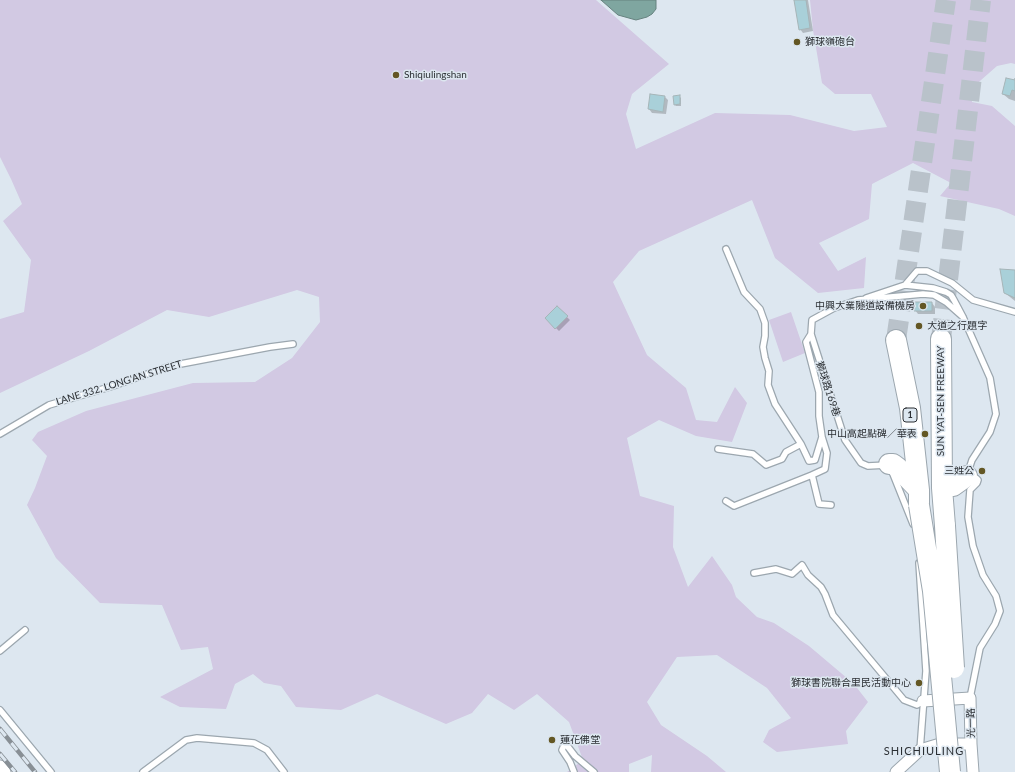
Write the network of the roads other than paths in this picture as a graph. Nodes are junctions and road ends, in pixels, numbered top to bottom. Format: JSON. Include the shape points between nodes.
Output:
{"nodes":[{"id":1,"x":726,"y":248,"type":"dead end"},
{"id":2,"x":905,"y":285,"type":"junction"},
{"id":3,"x":858,"y":300,"type":"junction"},
{"id":4,"x":1015,"y":312,"type":"edge"},
{"id":5,"x":963,"y":317,"type":"junction"},
{"id":6,"x":811,"y":334,"type":"junction"},
{"id":7,"x":941,"y":339,"type":"tunnel mouth"},
{"id":8,"x":896,"y":340,"type":"tunnel mouth"},
{"id":9,"x":293,"y":344,"type":"dead end"},
{"id":10,"x":0,"y":434,"type":"edge"},
{"id":11,"x":822,"y":437,"type":"junction"},
{"id":12,"x":801,"y":444,"type":"junction"},
{"id":13,"x":718,"y":449,"type":"dead end"},
{"id":14,"x":889,"y":464,"type":"junction"},
{"id":15,"x":812,"y":475,"type":"junction"},
{"id":16,"x":952,"y":480,"type":"junction"},
{"id":17,"x":919,"y":490,"type":"junction"},
{"id":18,"x":726,"y":501,"type":"dead end"},
{"id":19,"x":831,"y":505,"type":"dead end"},
{"id":20,"x":917,"y":533,"type":"dead end"},
{"id":21,"x":919,"y":555,"type":"dead end"},
{"id":22,"x":754,"y":573,"type":"dead end"},
{"id":23,"x":25,"y":630,"type":"dead end"},
{"id":24,"x":0,"y":652,"type":"edge"},
{"id":25,"x":970,"y":698,"type":"junction"},
{"id":26,"x":941,"y":700,"type":"junction"},
{"id":27,"x":923,"y":701,"type":"junction"},
{"id":28,"x":0,"y":710,"type":"edge"},
{"id":29,"x":940,"y":744,"type":"junction"},
{"id":30,"x":971,"y":744,"type":"junction"},
{"id":31,"x":920,"y":750,"type":"junction"},
{"id":32,"x":0,"y":766,"type":"edge"},
{"id":33,"x":150,"y":767,"type":"junction"},
{"id":34,"x":5,"y":772,"type":"edge"},
{"id":35,"x":51,"y":772,"type":"edge"},
{"id":36,"x":143,"y":772,"type":"edge"},
{"id":37,"x":154,"y":772,"type":"edge"},
{"id":38,"x":284,"y":772,"type":"edge"},
{"id":39,"x":574,"y":772,"type":"edge"},
{"id":40,"x":594,"y":772,"type":"edge"},
{"id":41,"x":896,"y":772,"type":"edge"},
{"id":42,"x":941,"y":772,"type":"edge"},
{"id":43,"x":950,"y":772,"type":"edge"},
{"id":44,"x":961,"y":772,"type":"edge"},
{"id":45,"x":973,"y":772,"type":"edge"}],
"edges":[{"from":1,"to":12,"type":"lane","via":[[744,292],[760,308],[765,324],[763,347],[769,371],[768,385],[775,404]]},
{"from":2,"to":3,"type":"lane"},
{"from":2,"to":4,"type":"lane","via":[[917,271],[927,271],[952,283],[973,300]]},
{"from":2,"to":5,"type":"lane","via":[[946,292],[954,300]]},
{"from":3,"to":5,"type":"lane","via":[[934,295]]},
{"from":3,"to":6,"type":"lane","via":[[834,308],[812,320]]},
{"from":5,"to":16,"type":"lane","via":[[990,378],[996,414],[990,432],[972,460]]},
{"from":6,"to":11,"type":"lane","via":[[806,342],[819,392]]},
{"from":6,"to":14,"type":"lane","name":"獅球路169巷","via":[[845,440],[861,463],[868,466]]},
{"from":7,"to":16,"type":"highway","name":"SUN YAT-SEN FREEWAY"},
{"from":8,"to":17,"type":"highway","number":"1","via":[[910,408]]},
{"from":9,"to":10,"type":"lane","name":"LANE 332, LONG'AN STREET","via":[[170,366],[49,405]]},
{"from":11,"to":12,"type":"lane","via":[[815,460],[809,461]]},
{"from":11,"to":15,"type":"lane","via":[[827,453],[825,469]]},
{"from":12,"to":13,"type":"lane","via":[[786,452],[782,459],[766,465],[753,454]]},
{"from":14,"to":17,"type":"highway","via":[[902,471]]},
{"from":14,"to":20,"type":"lane"},
{"from":15,"to":18,"type":"lane","via":[[734,506]]},
{"from":15,"to":19,"type":"lane","via":[[820,504]]},
{"from":16,"to":17,"type":"highway"},
{"from":16,"to":25,"type":"lane","via":[[967,484],[973,479],[978,480],[970,490],[968,517],[973,546],[983,575],[996,596],[1000,611],[980,648]]},
{"from":16,"to":44,"type":"highway","name":"SUN YAT-SEN FREEWAY","bridge":true,"via":[[945,526]]},
{"from":17,"to":43,"type":"highway","bridge":true},
{"from":21,"to":27,"type":"lane","via":[[926,671]]},
{"from":22,"to":27,"type":"lane","via":[[776,569],[792,574],[802,566],[825,594],[833,615],[904,700],[917,705]]},
{"from":23,"to":24,"type":"lane"},
{"from":25,"to":26,"type":"street"},
{"from":25,"to":30,"type":"street","name":"光一路"},
{"from":26,"to":27,"type":"street"},
{"from":26,"to":29,"type":"street"},
{"from":27,"to":31,"type":"lane"},
{"from":28,"to":35,"type":"lane"},
{"from":29,"to":30,"type":"street"},
{"from":29,"to":31,"type":"street"},
{"from":29,"to":42,"type":"street"},
{"from":30,"to":45,"type":"street","name":"光一路"},
{"from":31,"to":41,"type":"street"},
{"from":32,"to":34,"type":"street"},
{"from":33,"to":36,"type":"lane"},
{"from":33,"to":37,"type":"lane"},
{"from":33,"to":38,"type":"lane","via":[[186,740],[197,738],[254,743],[267,750]]},
{"from":39,"to":40,"type":"lane","via":[[562,750],[565,743],[575,756]]}]}
